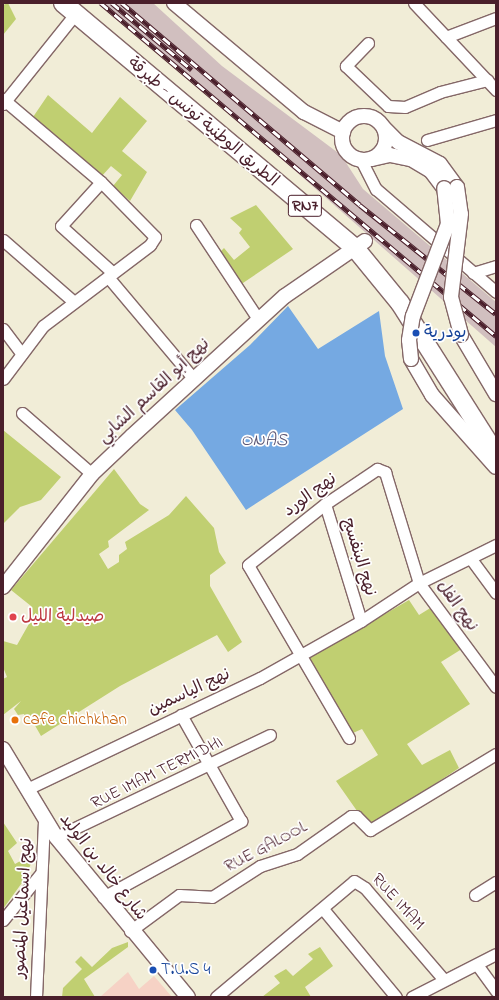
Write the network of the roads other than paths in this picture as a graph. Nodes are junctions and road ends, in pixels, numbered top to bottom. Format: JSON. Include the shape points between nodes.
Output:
{"nodes":[{"id":1,"x":53,"y":3,"type":"edge"},
{"id":2,"x":174,"y":3,"type":"edge"},
{"id":3,"x":414,"y":3,"type":"edge"},
{"id":4,"x":72,"y":10,"type":"edge"},
{"id":5,"x":496,"y":18,"type":"edge"},
{"id":6,"x":446,"y":36,"type":"junction"},
{"id":7,"x":368,"y":43,"type":"dead end"},
{"id":8,"x":493,"y":86,"type":"edge"},
{"id":9,"x":4,"y":101,"type":"edge"},
{"id":10,"x":496,"y":120,"type":"edge"},
{"id":11,"x":384,"y":128,"type":"junction"},
{"id":12,"x":343,"y":132,"type":"junction"},
{"id":13,"x":427,"y":140,"type":"dead end"},
{"id":14,"x":366,"y":159,"type":"junction"},
{"id":15,"x":101,"y":182,"type":"junction"},
{"id":16,"x":450,"y":187,"type":"junction"},
{"id":17,"x":196,"y":225,"type":"dead end"},
{"id":18,"x":3,"y":240,"type":"edge"},
{"id":19,"x":356,"y":248,"type":"junction"},
{"id":20,"x":496,"y":266,"type":"edge"},
{"id":21,"x":473,"y":273,"type":"junction"},
{"id":22,"x":110,"y":275,"type":"junction"},
{"id":23,"x":496,"y":292,"type":"edge"},
{"id":24,"x":74,"y":302,"type":"junction"},
{"id":25,"x":258,"y":319,"type":"junction"},
{"id":26,"x":3,"y":329,"type":"edge"},
{"id":27,"x":22,"y":354,"type":"junction"},
{"id":28,"x":3,"y":379,"type":"edge"},
{"id":29,"x":194,"y":379,"type":"junction"},
{"id":30,"x":496,"y":394,"type":"edge"},
{"id":31,"x":22,"y":413,"type":"dead end"},
{"id":32,"x":496,"y":434,"type":"edge"},
{"id":33,"x":496,"y":454,"type":"edge"},
{"id":34,"x":496,"y":467,"type":"edge"},
{"id":35,"x":92,"y":474,"type":"junction"},
{"id":36,"x":324,"y":504,"type":"junction"},
{"id":37,"x":496,"y":545,"type":"edge"},
{"id":38,"x":471,"y":559,"type":"junction"},
{"id":39,"x":419,"y":583,"type":"junction"},
{"id":40,"x":3,"y":587,"type":"edge"},
{"id":41,"x":496,"y":593,"type":"edge"},
{"id":42,"x":361,"y":621,"type":"junction"},
{"id":43,"x":300,"y":656,"type":"junction"},
{"id":44,"x":496,"y":687,"type":"edge"},
{"id":45,"x":181,"y":715,"type":"junction"},
{"id":46,"x":270,"y":735,"type":"dead end"},
{"id":47,"x":349,"y":738,"type":"dead end"},
{"id":48,"x":3,"y":749,"type":"edge"},
{"id":49,"x":496,"y":754,"type":"edge"},
{"id":50,"x":208,"y":767,"type":"junction"},
{"id":51,"x":27,"y":789,"type":"junction"},
{"id":52,"x":44,"y":821,"type":"junction"},
{"id":53,"x":56,"y":837,"type":"junction"},
{"id":54,"x":41,"y":873,"type":"junction"},
{"id":55,"x":496,"y":882,"type":"edge"},
{"id":56,"x":475,"y":895,"type":"dead end"},
{"id":57,"x":103,"y":897,"type":"junction"},
{"id":58,"x":323,"y":909,"type":"junction"},
{"id":59,"x":3,"y":920,"type":"edge"},
{"id":60,"x":130,"y":931,"type":"junction"},
{"id":61,"x":496,"y":954,"type":"edge"},
{"id":62,"x":478,"y":966,"type":"junction"},
{"id":63,"x":444,"y":980,"type":"junction"},
{"id":64,"x":496,"y":990,"type":"edge"},
{"id":65,"x":36,"y":997,"type":"edge"},
{"id":66,"x":188,"y":997,"type":"edge"},
{"id":67,"x":216,"y":997,"type":"edge"},
{"id":68,"x":396,"y":997,"type":"edge"},
{"id":69,"x":412,"y":997,"type":"edge"}],
"edges":[{"from":1,"to":4,"type":"street"},
{"from":2,"to":12,"type":"street","via":[[304,112]]},
{"from":3,"to":6,"type":"street"},
{"from":4,"to":9,"type":"street"},
{"from":4,"to":19,"type":"main road","name":"الطريق الوطنية تونس - طبرقة","number":"RN7"},
{"from":5,"to":6,"type":"street"},
{"from":6,"to":8,"type":"street"},
{"from":7,"to":8,"type":"street","via":[[346,66],[388,106],[405,107],[440,92]]},
{"from":9,"to":15,"type":"street"},
{"from":10,"to":13,"type":"street"},
{"from":11,"to":12,"type":"street","via":[[373,117],[362,116],[352,119]]},
{"from":11,"to":14,"type":"street","via":[[386,144]]},
{"from":11,"to":16,"type":"street","via":[[398,142],[440,164]]},
{"from":12,"to":14,"type":"street","via":[[347,152]]},
{"from":14,"to":16,"type":"street","via":[[390,155],[411,159]]},
{"from":14,"to":21,"type":"street","via":[[376,189]]},
{"from":15,"to":22,"type":"street","via":[[61,226]]},
{"from":15,"to":22,"type":"street","via":[[155,237]]},
{"from":16,"to":30,"type":"street","bridge":true,"via":[[461,214],[451,297],[461,335]]},
{"from":16,"to":34,"type":"street","bridge":true,"via":[[448,224],[413,316],[409,340],[411,359],[432,395]]},
{"from":17,"to":25,"type":"street"},
{"from":18,"to":24,"type":"street"},
{"from":19,"to":25,"type":"street","name":"نهج أبو القاسم الشابي"},
{"from":19,"to":32,"type":"main road","name":"الطريق الوطنية تونس - طبرقة","number":"RN7","via":[[410,297]]},
{"from":19,"to":33,"type":"main road","name":"الطريق الوطنية تونس - طبرقة","number":"RN7","via":[[400,303]]},
{"from":20,"to":21,"type":"street"},
{"from":21,"to":23,"type":"street"},
{"from":22,"to":24,"type":"street"},
{"from":22,"to":29,"type":"street"},
{"from":24,"to":27,"type":"street","via":[[38,331]]},
{"from":25,"to":29,"type":"street","name":"نهج أبو القاسم الشابي"},
{"from":26,"to":27,"type":"street"},
{"from":27,"to":28,"type":"street"},
{"from":29,"to":35,"type":"street","name":"نهج أبو القاسم الشابي"},
{"from":31,"to":35,"type":"street"},
{"from":35,"to":40,"type":"street","name":"نهج أبو القاسم الشابي"},
{"from":36,"to":39,"type":"street","name":"نهج الورد","via":[[377,469],[384,470]]},
{"from":36,"to":42,"type":"street","name":"نهج البنفسج"},
{"from":36,"to":43,"type":"street","name":"نهج الورد","via":[[248,565]]},
{"from":37,"to":38,"type":"street","name":"نهج الياسمين"},
{"from":38,"to":39,"type":"street","name":"نهج الياسمين"},
{"from":38,"to":41,"type":"street"},
{"from":39,"to":42,"type":"street","name":"نهج الياسمين"},
{"from":39,"to":44,"type":"street","name":"نهج الفل"},
{"from":42,"to":43,"type":"street","name":"نهج الياسمين"},
{"from":43,"to":45,"type":"street","name":"نهج الياسمين"},
{"from":43,"to":47,"type":"street"},
{"from":45,"to":50,"type":"street"},
{"from":45,"to":51,"type":"street","name":"نهج الياسمين"},
{"from":46,"to":50,"type":"street","name":"RUE IMAM TERMIDHI"},
{"from":48,"to":51,"type":"street","name":"شارع خالد بن الوليد"},
{"from":49,"to":60,"type":"street","name":"RUE GALOOL","via":[[370,830],[356,816],[351,816],[297,854],[260,866],[212,898],[179,895]]},
{"from":50,"to":53,"type":"street","name":"RUE IMAM TERMIDHI"},
{"from":50,"to":57,"type":"street","via":[[240,818],[240,823]]},
{"from":51,"to":52,"type":"street","name":"شارع خالد بن الوليد"},
{"from":52,"to":53,"type":"street","name":"شارع خالد بن الوليد"},
{"from":52,"to":54,"type":"street","name":"نهج اسماعيل المنصور"},
{"from":53,"to":57,"type":"street","name":"شارع خالد بن الوليد"},
{"from":54,"to":59,"type":"street"},
{"from":54,"to":65,"type":"street","name":"نهج اسماعيل المنصور"},
{"from":55,"to":56,"type":"street"},
{"from":57,"to":60,"type":"street","name":"شارع خالد بن الوليد"},
{"from":58,"to":63,"type":"street","name":"RUE IMAM","via":[[343,887],[358,882]]},
{"from":58,"to":67,"type":"street","name":"RUE IMAM"},
{"from":58,"to":68,"type":"street"},
{"from":60,"to":66,"type":"street","name":"شارع خالد بن الوليد"},
{"from":61,"to":62,"type":"street"},
{"from":62,"to":63,"type":"street"},
{"from":62,"to":64,"type":"street"},
{"from":63,"to":69,"type":"street"}]}
